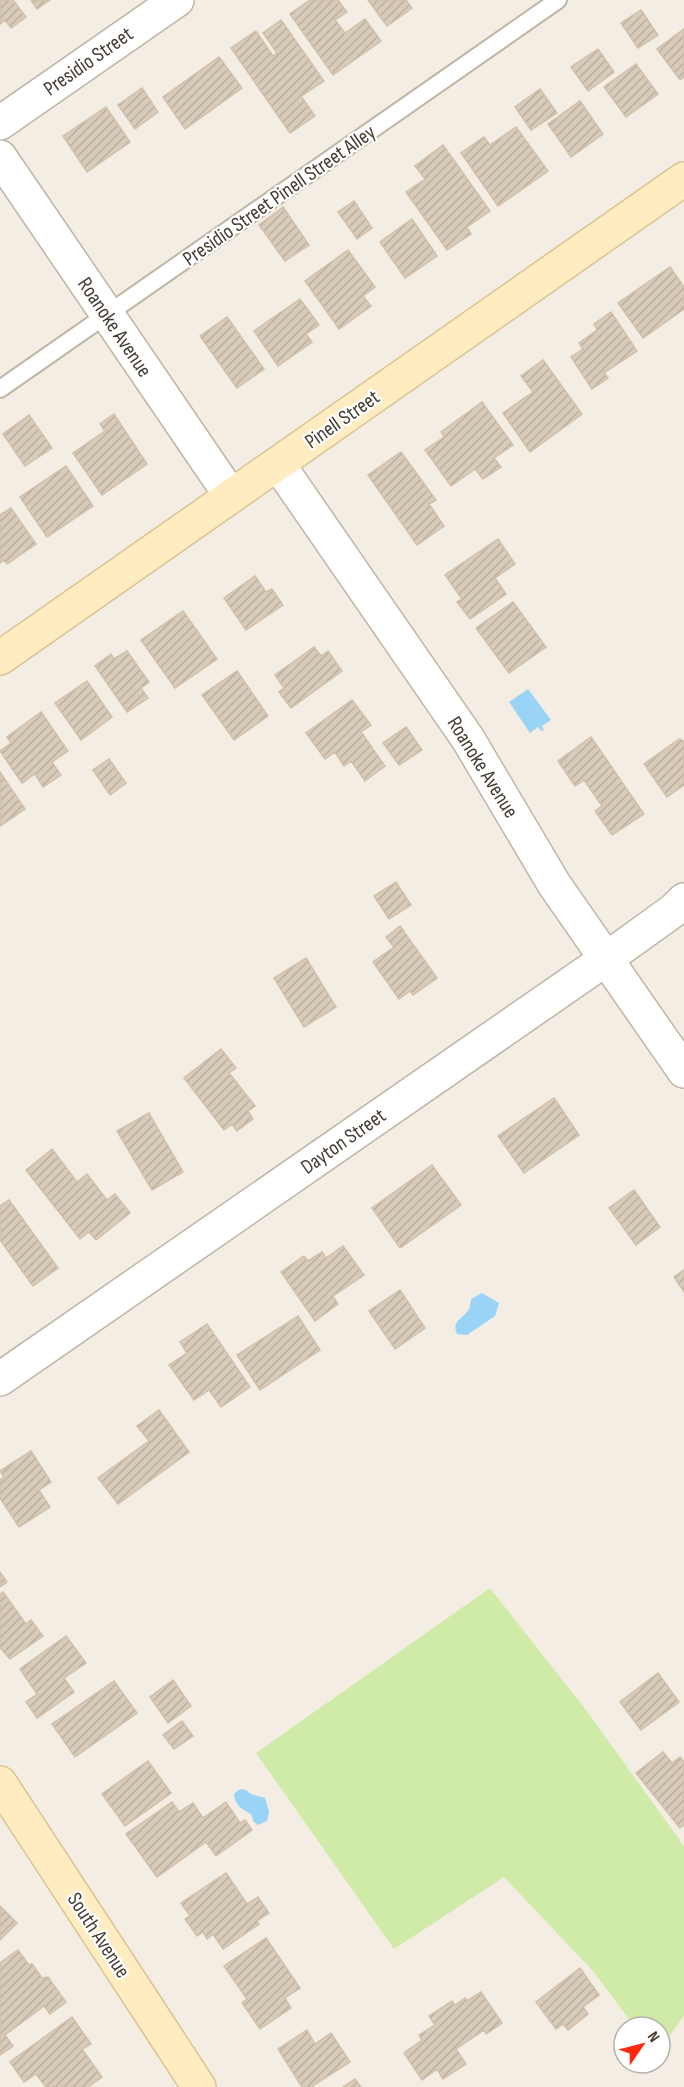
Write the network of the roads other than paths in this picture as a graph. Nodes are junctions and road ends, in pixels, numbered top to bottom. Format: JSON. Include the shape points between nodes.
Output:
{"nodes":[{"id":1,"x":177,"y":0,"type":"edge"},
{"id":2,"x":558,"y":0,"type":"edge"},
{"id":3,"x":0,"y":123,"type":"edge"},
{"id":4,"x":0,"y":158,"type":"edge"},
{"id":5,"x":684,"y":179,"type":"edge"},
{"id":6,"x":107,"y":315,"type":"junction"},
{"id":7,"x":0,"y":389,"type":"edge"},
{"id":8,"x":278,"y":464,"type":"junction"},
{"id":9,"x":231,"y":496,"type":"junction"},
{"id":10,"x":0,"y":658,"type":"edge"},
{"id":11,"x":684,"y":900,"type":"edge"},
{"id":12,"x":606,"y":959,"type":"junction"},
{"id":13,"x":684,"y":1071,"type":"edge"},
{"id":14,"x":0,"y":1379,"type":"edge"},
{"id":15,"x":0,"y":1783,"type":"edge"},
{"id":16,"x":199,"y":2087,"type":"edge"}],
"edges":[{"from":1,"to":3,"type":"street","name":"Presidio Street"},
{"from":2,"to":6,"type":"lane","name":"Presidio Street Pinell Street Alley"},
{"from":4,"to":6,"type":"street","name":"Roanoke Avenue"},
{"from":5,"to":8,"type":"street","name":"Pinell Street"},
{"from":6,"to":7,"type":"lane","name":"Presidio Street Pinell Street Alley"},
{"from":6,"to":9,"type":"street","name":"Roanoke Avenue"},
{"from":8,"to":9,"type":"street","name":"Pinell Street"},
{"from":8,"to":12,"type":"street","name":"Roanoke Avenue","via":[[468,739],[554,884]]},
{"from":9,"to":10,"type":"street","name":"Pinell Street"},
{"from":11,"to":12,"type":"street","name":"Dayton Street"},
{"from":12,"to":13,"type":"street","name":"Roanoke Avenue"},
{"from":12,"to":14,"type":"street","name":"Dayton Street"},
{"from":15,"to":16,"type":"street","name":"South Avenue"}]}
